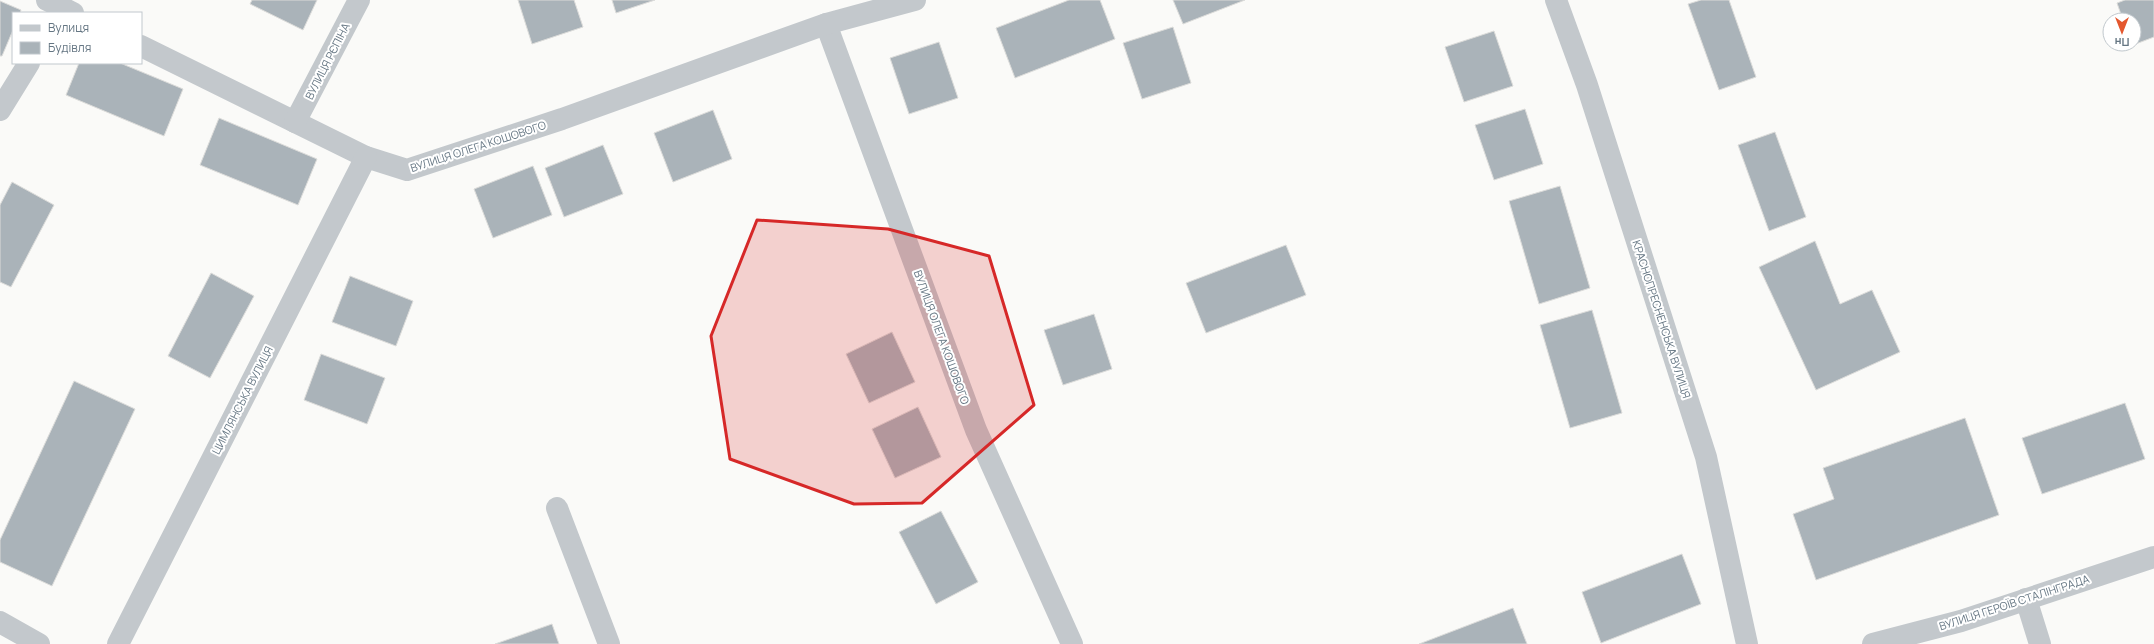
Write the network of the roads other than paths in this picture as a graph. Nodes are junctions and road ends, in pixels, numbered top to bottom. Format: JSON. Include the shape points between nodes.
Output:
{"nodes":[{"id":1,"x":358,"y":0,"type":"edge"},
{"id":2,"x":915,"y":0,"type":"edge"},
{"id":3,"x":1556,"y":0,"type":"edge"},
{"id":4,"x":826,"y":24,"type":"junction"},
{"id":5,"x":142,"y":46,"type":"edge"},
{"id":6,"x":28,"y":64,"type":"edge"},
{"id":7,"x":0,"y":110,"type":"edge"},
{"id":8,"x":295,"y":122,"type":"junction"},
{"id":9,"x":366,"y":157,"type":"junction"},
{"id":10,"x":557,"y":508,"type":"dead end"},
{"id":11,"x":2154,"y":557,"type":"edge"},
{"id":12,"x":2026,"y":599,"type":"junction"},
{"id":13,"x":0,"y":622,"type":"edge"},
{"id":14,"x":39,"y":644,"type":"edge"},
{"id":15,"x":118,"y":644,"type":"edge"},
{"id":16,"x":609,"y":644,"type":"edge"},
{"id":17,"x":1072,"y":644,"type":"edge"},
{"id":18,"x":1748,"y":644,"type":"edge"},
{"id":19,"x":1873,"y":644,"type":"edge"},
{"id":20,"x":2040,"y":644,"type":"edge"}],
"edges":[{"from":1,"to":8,"type":"street","name":"ВУЛИЦЯ РЄПІНА"},
{"from":2,"to":4,"type":"street","name":"ВУЛИЦЯ ОЛЕГА КОШОВОГО"},
{"from":3,"to":18,"type":"street","name":"КРАСНОПРЕСНЕНСЬКА ВУЛИЦЯ","via":[[1589,93],[1706,457]]},
{"from":4,"to":9,"type":"street","name":"ВУЛИЦЯ ОЛЕГА КОШОВОГО","via":[[562,119],[407,170]]},
{"from":4,"to":17,"type":"street","name":"ВУЛИЦЯ ОЛЕГА КОШОВОГО","via":[[976,430]]},
{"from":5,"to":8,"type":"street","name":"ВУЛИЦЯ ОЛЕГА КОШОВОГО"},
{"from":6,"to":7,"type":"street"},
{"from":8,"to":9,"type":"street","name":"ВУЛИЦЯ ОЛЕГА КОШОВОГО"},
{"from":9,"to":15,"type":"street","name":"ЦИМЛЯНСЬКА ВУЛИЦЯ"},
{"from":10,"to":16,"type":"street"},
{"from":11,"to":12,"type":"street","name":"ВУЛИЦЯ ГЕРОЇВ СТАЛІНГРАДА"},
{"from":12,"to":19,"type":"street","name":"ВУЛИЦЯ ГЕРОЇВ СТАЛІНГРАДА","via":[[1961,621]]},
{"from":12,"to":20,"type":"street"},
{"from":13,"to":14,"type":"street"}]}
